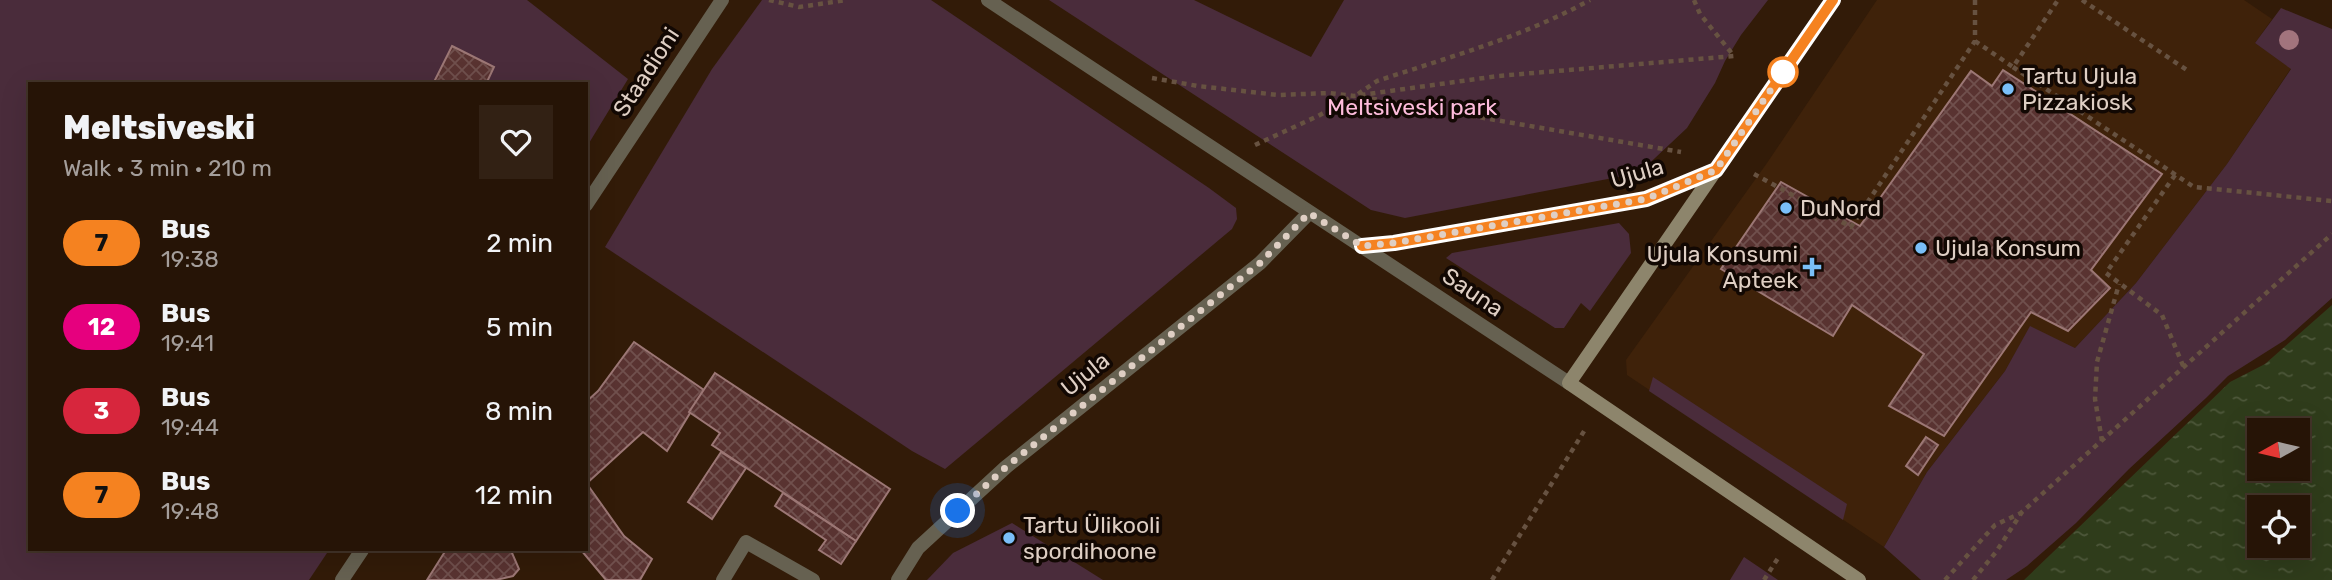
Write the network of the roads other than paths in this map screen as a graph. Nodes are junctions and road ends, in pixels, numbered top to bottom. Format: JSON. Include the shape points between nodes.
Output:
{"nodes":[{"id":1,"x":722,"y":0,"type":"edge"},
{"id":2,"x":988,"y":0,"type":"edge"},
{"id":3,"x":1833,"y":0,"type":"edge"},
{"id":4,"x":1716,"y":170,"type":"junction"},
{"id":5,"x":588,"y":202,"type":"edge"},
{"id":6,"x":1309,"y":213,"type":"junction"},
{"id":7,"x":1362,"y":246,"type":"junction"},
{"id":8,"x":1569,"y":383,"type":"junction"},
{"id":9,"x":361,"y":551,"type":"edge"},
{"id":10,"x":342,"y":580,"type":"edge"},
{"id":11,"x":723,"y":580,"type":"edge"},
{"id":12,"x":813,"y":580,"type":"edge"},
{"id":13,"x":898,"y":580,"type":"edge"},
{"id":14,"x":1859,"y":580,"type":"edge"}],
"edges":[{"from":1,"to":5,"type":"street","name":"Staadioni"},
{"from":2,"to":6,"type":"street","name":"Sauna"},
{"from":3,"to":4,"type":"street"},
{"from":4,"to":7,"type":"street","name":"Ujula","via":[[1646,199]]},
{"from":4,"to":8,"type":"street"},
{"from":6,"to":7,"type":"street","name":"Sauna"},
{"from":6,"to":13,"type":"street","name":"Ujula","via":[[1260,263],[1006,467],[918,548]]},
{"from":7,"to":8,"type":"street","name":"Sauna"},
{"from":8,"to":14,"type":"street","name":"Sauna"},
{"from":9,"to":10,"type":"street"},
{"from":11,"to":12,"type":"street","via":[[746,542]]}]}
